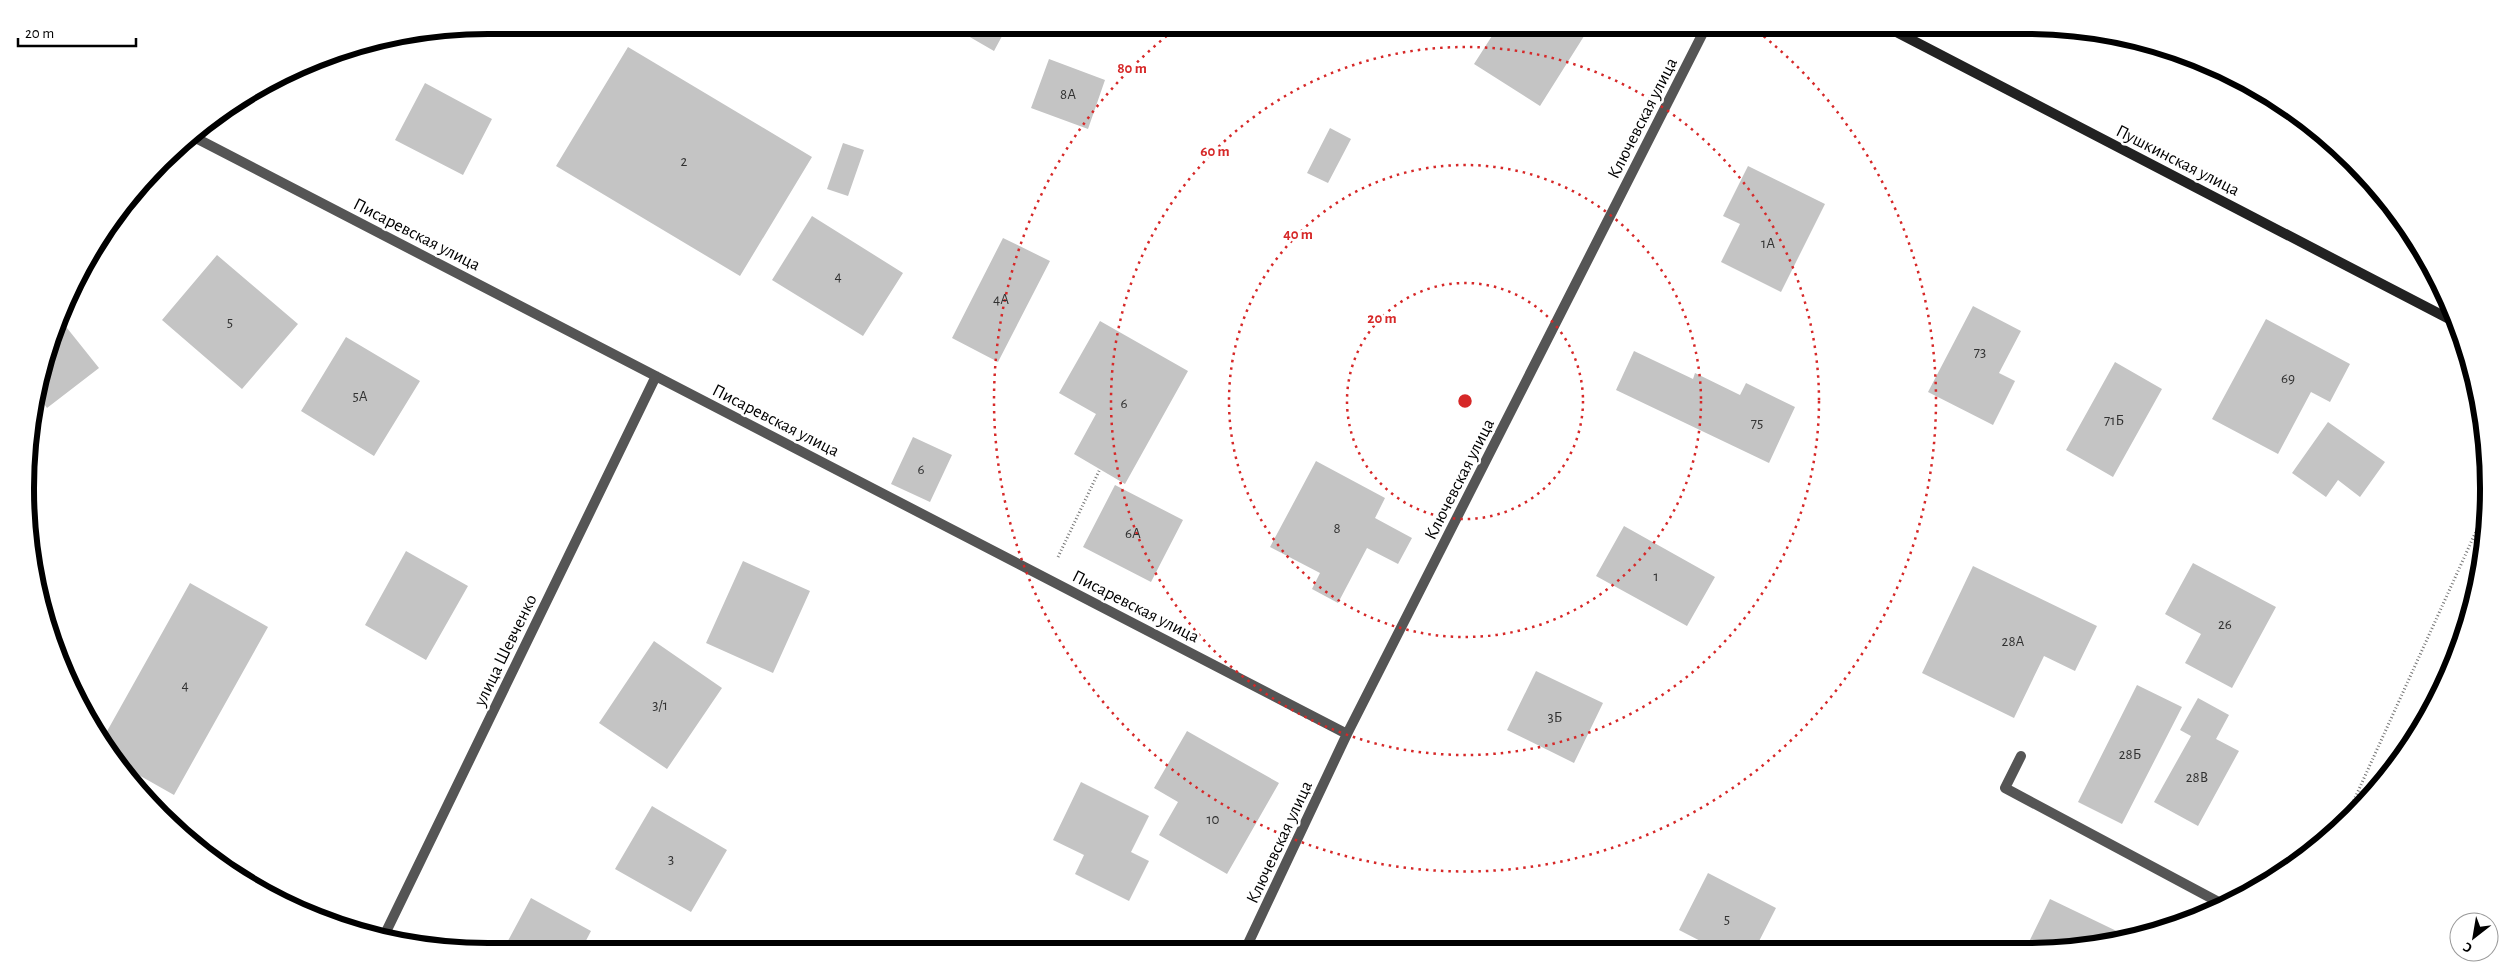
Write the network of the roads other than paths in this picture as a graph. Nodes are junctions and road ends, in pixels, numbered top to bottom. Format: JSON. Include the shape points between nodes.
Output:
{"nodes":[{"id":1,"x":1703,"y":34,"type":"edge"},
{"id":2,"x":1900,"y":34,"type":"edge"},
{"id":3,"x":198,"y":139,"type":"edge"},
{"id":4,"x":2447,"y":318,"type":"edge"},
{"id":5,"x":656,"y":376,"type":"junction"},
{"id":6,"x":1347,"y":734,"type":"junction"},
{"id":7,"x":2020,"y":756,"type":"dead end"},
{"id":8,"x":2217,"y":901,"type":"edge"},
{"id":9,"x":386,"y":932,"type":"edge"},
{"id":10,"x":1248,"y":943,"type":"edge"}],
"edges":[{"from":1,"to":6,"type":"street","name":"Ключевская улица"},
{"from":2,"to":4,"type":"street","name":"Пушкинская улица"},
{"from":3,"to":5,"type":"street","name":"Писаревская улица"},
{"from":5,"to":6,"type":"street","name":"Писаревская улица"},
{"from":5,"to":9,"type":"street","name":"улица Шевченко"},
{"from":6,"to":10,"type":"street","name":"Ключевская улица"},
{"from":7,"to":8,"type":"street","via":[[2005,788]]}]}
